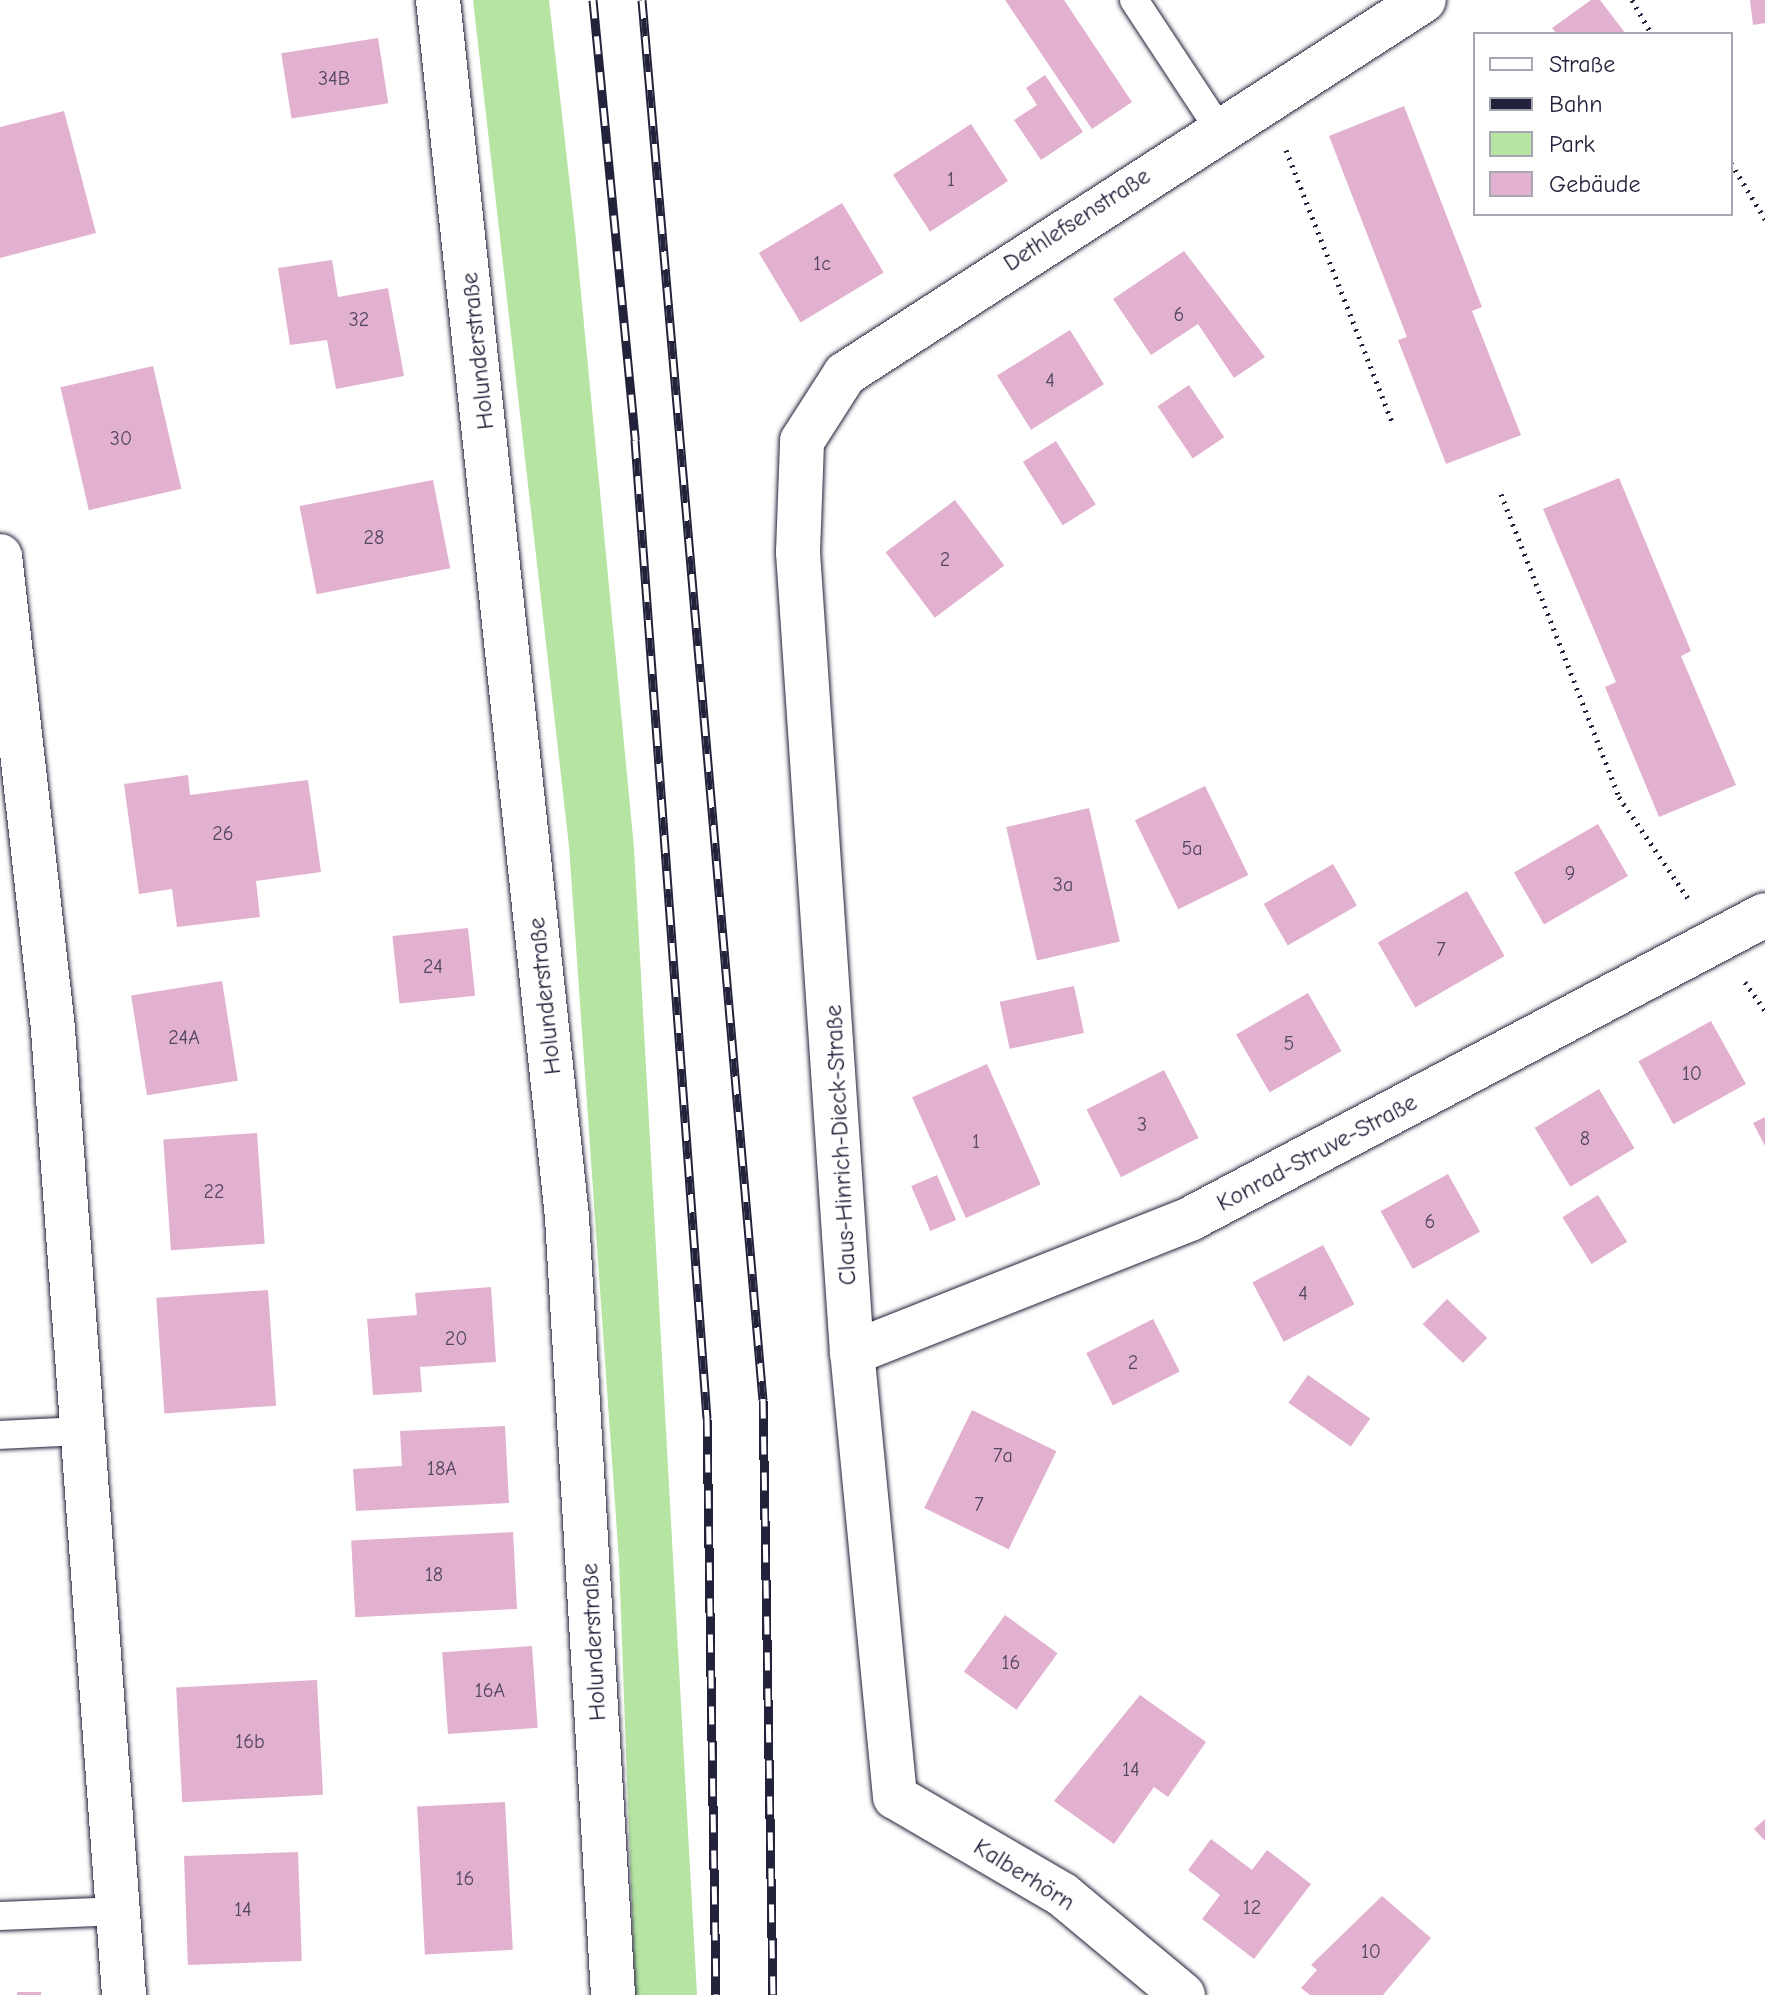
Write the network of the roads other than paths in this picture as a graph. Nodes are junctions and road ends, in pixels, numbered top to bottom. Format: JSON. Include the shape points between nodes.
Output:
{"nodes":[{"id":1,"x":438,"y":0,"type":"edge"},
{"id":2,"x":1134,"y":0,"type":"edge"},
{"id":3,"x":1424,"y":0,"type":"edge"},
{"id":4,"x":1219,"y":129,"type":"junction"},
{"id":5,"x":796,"y":494,"type":"joint"},
{"id":6,"x":0,"y":556,"type":"edge"},
{"id":7,"x":1765,"y":915,"type":"edge"},
{"id":8,"x":852,"y":1353,"type":"junction"},
{"id":9,"x":83,"y":1431,"type":"junction"},
{"id":10,"x":0,"y":1435,"type":"edge"},
{"id":11,"x":895,"y":1797,"type":"joint"},
{"id":12,"x":118,"y":1911,"type":"junction"},
{"id":13,"x":0,"y":1916,"type":"edge"},
{"id":14,"x":124,"y":1995,"type":"edge"},
{"id":15,"x":613,"y":1995,"type":"edge"},
{"id":16,"x":1183,"y":1995,"type":"edge"}],
"edges":[{"from":1,"to":15,"type":"street","name":"Holunderstraße","via":[[567,1218]]},
{"from":2,"to":4,"type":"lane"},
{"from":3,"to":4,"type":"street","name":"Dethlefsenstraße"},
{"from":4,"to":5,"type":"street","name":"Dethlefsenstraße","via":[[845,374],[802,441]]},
{"from":5,"to":8,"type":"street","name":"Claus-Hinrich-Dieck-Straße"},
{"from":6,"to":9,"type":"street","via":[[51,1014]]},
{"from":7,"to":8,"type":"street","name":"Konrad-Struve-Straße","via":[[1190,1219]]},
{"from":8,"to":11,"type":"street","name":"Claus-Hinrich-Dieck-Straße"},
{"from":9,"to":10,"type":"lane"},
{"from":9,"to":12,"type":"street"},
{"from":11,"to":16,"type":"street","name":"Kalberhörn","via":[[1063,1895]]},
{"from":12,"to":13,"type":"lane"},
{"from":12,"to":14,"type":"street"}]}
